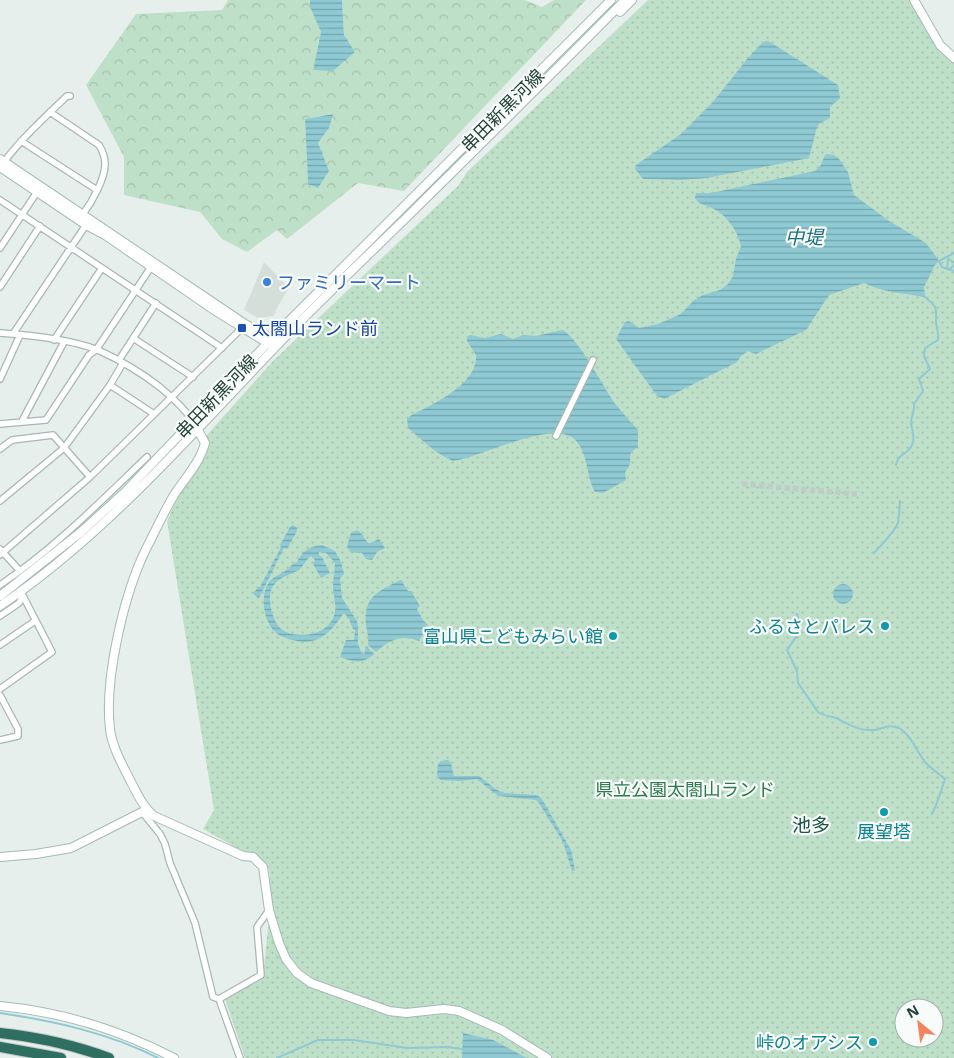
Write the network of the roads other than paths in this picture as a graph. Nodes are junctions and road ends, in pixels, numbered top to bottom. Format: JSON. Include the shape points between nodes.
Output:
{"nodes":[{"id":1,"x":610,"y":0,"type":"edge"},
{"id":2,"x":624,"y":0,"type":"edge"},
{"id":3,"x":632,"y":0,"type":"edge"},
{"id":4,"x":914,"y":0,"type":"edge"},
{"id":5,"x":954,"y":58,"type":"edge"},
{"id":6,"x":70,"y":96,"type":"dead end"},
{"id":7,"x":526,"y":100,"type":"junction"},
{"id":8,"x":50,"y":112,"type":"junction"},
{"id":9,"x":21,"y":141,"type":"junction"},
{"id":10,"x":1,"y":163,"type":"edge"},
{"id":11,"x":97,"y":190,"type":"junction"},
{"id":12,"x":37,"y":192,"type":"junction"},
{"id":13,"x":0,"y":200,"type":"edge"},
{"id":14,"x":84,"y":214,"type":"junction"},
{"id":15,"x":23,"y":215,"type":"junction"},
{"id":16,"x":86,"y":225,"type":"junction"},
{"id":17,"x":40,"y":226,"type":"junction"},
{"id":18,"x":72,"y":247,"type":"junction"},
{"id":19,"x":0,"y":248,"type":"edge"},
{"id":20,"x":151,"y":267,"type":"junction"},
{"id":21,"x":102,"y":268,"type":"junction"},
{"id":22,"x":172,"y":278,"type":"junction"},
{"id":23,"x":0,"y":287,"type":"edge"},
{"id":24,"x":136,"y":289,"type":"junction"},
{"id":25,"x":156,"y":303,"type":"junction"},
{"id":26,"x":242,"y":328,"type":"junction"},
{"id":27,"x":0,"y":333,"type":"edge"},
{"id":28,"x":16,"y":335,"type":"junction"},
{"id":29,"x":134,"y":338,"type":"junction"},
{"id":30,"x":54,"y":340,"type":"junction"},
{"id":31,"x":270,"y":341,"type":"junction"},
{"id":32,"x":64,"y":342,"type":"junction"},
{"id":33,"x":278,"y":345,"type":"junction"},
{"id":34,"x":222,"y":348,"type":"junction"},
{"id":35,"x":96,"y":350,"type":"junction"},
{"id":36,"x":0,"y":359,"type":"edge"},
{"id":37,"x":8,"y":360,"type":"junction"},
{"id":38,"x":593,"y":360,"type":"dead end"},
{"id":39,"x":121,"y":362,"type":"junction"},
{"id":40,"x":193,"y":377,"type":"junction"},
{"id":41,"x":0,"y":379,"type":"edge"},
{"id":42,"x":110,"y":385,"type":"junction"},
{"id":43,"x":172,"y":397,"type":"junction"},
{"id":44,"x":154,"y":414,"type":"junction"},
{"id":45,"x":22,"y":421,"type":"junction"},
{"id":46,"x":193,"y":421,"type":"junction"},
{"id":47,"x":0,"y":424,"type":"edge"},
{"id":48,"x":198,"y":430,"type":"junction"},
{"id":49,"x":556,"y":436,"type":"dead end"},
{"id":50,"x":64,"y":448,"type":"junction"},
{"id":51,"x":0,"y":449,"type":"edge"},
{"id":52,"x":146,"y":458,"type":"dead end"},
{"id":53,"x":90,"y":477,"type":"junction"},
{"id":54,"x":0,"y":501,"type":"edge"},
{"id":55,"x":1,"y":552,"type":"edge"},
{"id":56,"x":20,"y":571,"type":"junction"},
{"id":57,"x":0,"y":585,"type":"edge"},
{"id":58,"x":22,"y":594,"type":"junction"},
{"id":59,"x":0,"y":596,"type":"edge"},
{"id":60,"x":0,"y":606,"type":"edge"},
{"id":61,"x":0,"y":616,"type":"edge"},
{"id":62,"x":35,"y":621,"type":"junction"},
{"id":63,"x":0,"y":645,"type":"edge"},
{"id":64,"x":0,"y":688,"type":"edge"},
{"id":65,"x":0,"y":695,"type":"edge"},
{"id":66,"x":0,"y":740,"type":"edge"},
{"id":67,"x":144,"y":811,"type":"junction"},
{"id":68,"x":0,"y":857,"type":"edge"},
{"id":69,"x":269,"y":910,"type":"junction"},
{"id":70,"x":219,"y":999,"type":"junction"},
{"id":71,"x":0,"y":1006,"type":"edge"},
{"id":72,"x":0,"y":1033,"type":"edge"},
{"id":73,"x":0,"y":1047,"type":"edge"},
{"id":74,"x":61,"y":1058,"type":"edge"},
{"id":75,"x":109,"y":1058,"type":"edge"},
{"id":76,"x":174,"y":1058,"type":"edge"},
{"id":77,"x":240,"y":1058,"type":"edge"},
{"id":78,"x":547,"y":1058,"type":"edge"}],
"edges":[{"from":1,"to":31,"type":"street","name":"串田新黒河線"},
{"from":2,"to":7,"type":"street","name":"串田新黒河線"},
{"from":3,"to":7,"type":"street","name":"串田新黒河線"},
{"from":4,"to":5,"type":"street","via":[[940,45]]},
{"from":6,"to":8,"type":"street"},
{"from":7,"to":33,"type":"street","name":"串田新黒河線"},
{"from":8,"to":9,"type":"street"},
{"from":8,"to":11,"type":"street","via":[[99,145],[105,164]]},
{"from":9,"to":10,"type":"street"},
{"from":9,"to":11,"type":"street"},
{"from":10,"to":12,"type":"street"},
{"from":10,"to":14,"type":"street"},
{"from":11,"to":14,"type":"street"},
{"from":12,"to":15,"type":"street"},
{"from":12,"to":16,"type":"street"},
{"from":13,"to":15,"type":"street"},
{"from":14,"to":22,"type":"street"},
{"from":15,"to":17,"type":"street"},
{"from":15,"to":19,"type":"street"},
{"from":16,"to":18,"type":"street"},
{"from":16,"to":20,"type":"street"},
{"from":17,"to":18,"type":"street"},
{"from":17,"to":23,"type":"street"},
{"from":18,"to":21,"type":"street"},
{"from":18,"to":28,"type":"street"},
{"from":20,"to":22,"type":"street"},
{"from":20,"to":24,"type":"street"},
{"from":21,"to":24,"type":"street"},
{"from":21,"to":30,"type":"street"},
{"from":22,"to":26,"type":"street"},
{"from":22,"to":31,"type":"street"},
{"from":24,"to":25,"type":"street"},
{"from":24,"to":35,"type":"street"},
{"from":25,"to":29,"type":"street"},
{"from":25,"to":34,"type":"street"},
{"from":26,"to":31,"type":"street"},
{"from":26,"to":34,"type":"street"},
{"from":27,"to":28,"type":"street"},
{"from":28,"to":30,"type":"street"},
{"from":28,"to":37,"type":"street"},
{"from":29,"to":39,"type":"street"},
{"from":29,"to":40,"type":"street"},
{"from":30,"to":32,"type":"street"},
{"from":31,"to":33,"type":"street"},
{"from":31,"to":46,"type":"street","name":"串田新黒河線"},
{"from":32,"to":35,"type":"street"},
{"from":32,"to":45,"type":"street"},
{"from":33,"to":48,"type":"street","name":"串田新黒河線"},
{"from":34,"to":40,"type":"street"},
{"from":35,"to":39,"type":"street"},
{"from":35,"to":45,"type":"street","via":[[89,355],[46,420]]},
{"from":36,"to":37,"type":"street"},
{"from":37,"to":41,"type":"street"},
{"from":38,"to":49,"type":"street"},
{"from":39,"to":42,"type":"street"},
{"from":39,"to":43,"type":"street"},
{"from":40,"to":43,"type":"street"},
{"from":42,"to":44,"type":"street"},
{"from":42,"to":50,"type":"street"},
{"from":43,"to":44,"type":"street"},
{"from":43,"to":46,"type":"street"},
{"from":44,"to":53,"type":"street"},
{"from":45,"to":47,"type":"street"},
{"from":46,"to":48,"type":"street"},
{"from":46,"to":59,"type":"street","name":"串田新黒河線","via":[[124,493],[81,532]]},
{"from":48,"to":58,"type":"street","name":"串田新黒河線","via":[[87,538]]},
{"from":48,"to":67,"type":"street","via":[[205,443],[202,455],[175,493],[145,551],[119,631],[112,676],[110,731]]},
{"from":50,"to":51,"type":"street","via":[[52,435],[12,440]]},
{"from":50,"to":53,"type":"street"},
{"from":50,"to":54,"type":"street"},
{"from":52,"to":56,"type":"street"},
{"from":53,"to":55,"type":"street"},
{"from":55,"to":56,"type":"street"},
{"from":56,"to":57,"type":"street"},
{"from":58,"to":60,"type":"street","name":"串田新黒河線"},
{"from":58,"to":61,"type":"street","via":[[19,602]]},
{"from":58,"to":62,"type":"street"},
{"from":62,"to":63,"type":"street"},
{"from":62,"to":64,"type":"street","via":[[52,652]]},
{"from":65,"to":66,"type":"street","via":[[18,728],[18,736]]},
{"from":67,"to":68,"type":"street","via":[[71,848]]},
{"from":67,"to":69,"type":"street","via":[[243,856],[253,857],[263,867]]},
{"from":67,"to":70,"type":"street","via":[[165,844],[195,923],[213,997]]},
{"from":69,"to":70,"type":"street","via":[[257,927],[261,975]]},
{"from":69,"to":78,"type":"street","via":[[286,959],[311,983],[389,1011],[406,1013],[444,1009],[459,1012],[502,1030]]},
{"from":70,"to":77,"type":"street"},
{"from":71,"to":76,"type":"street","via":[[65,1016],[146,1044]]},
{"from":72,"to":75,"type":"highway","via":[[62,1044]]},
{"from":73,"to":74,"type":"highway"}]}
